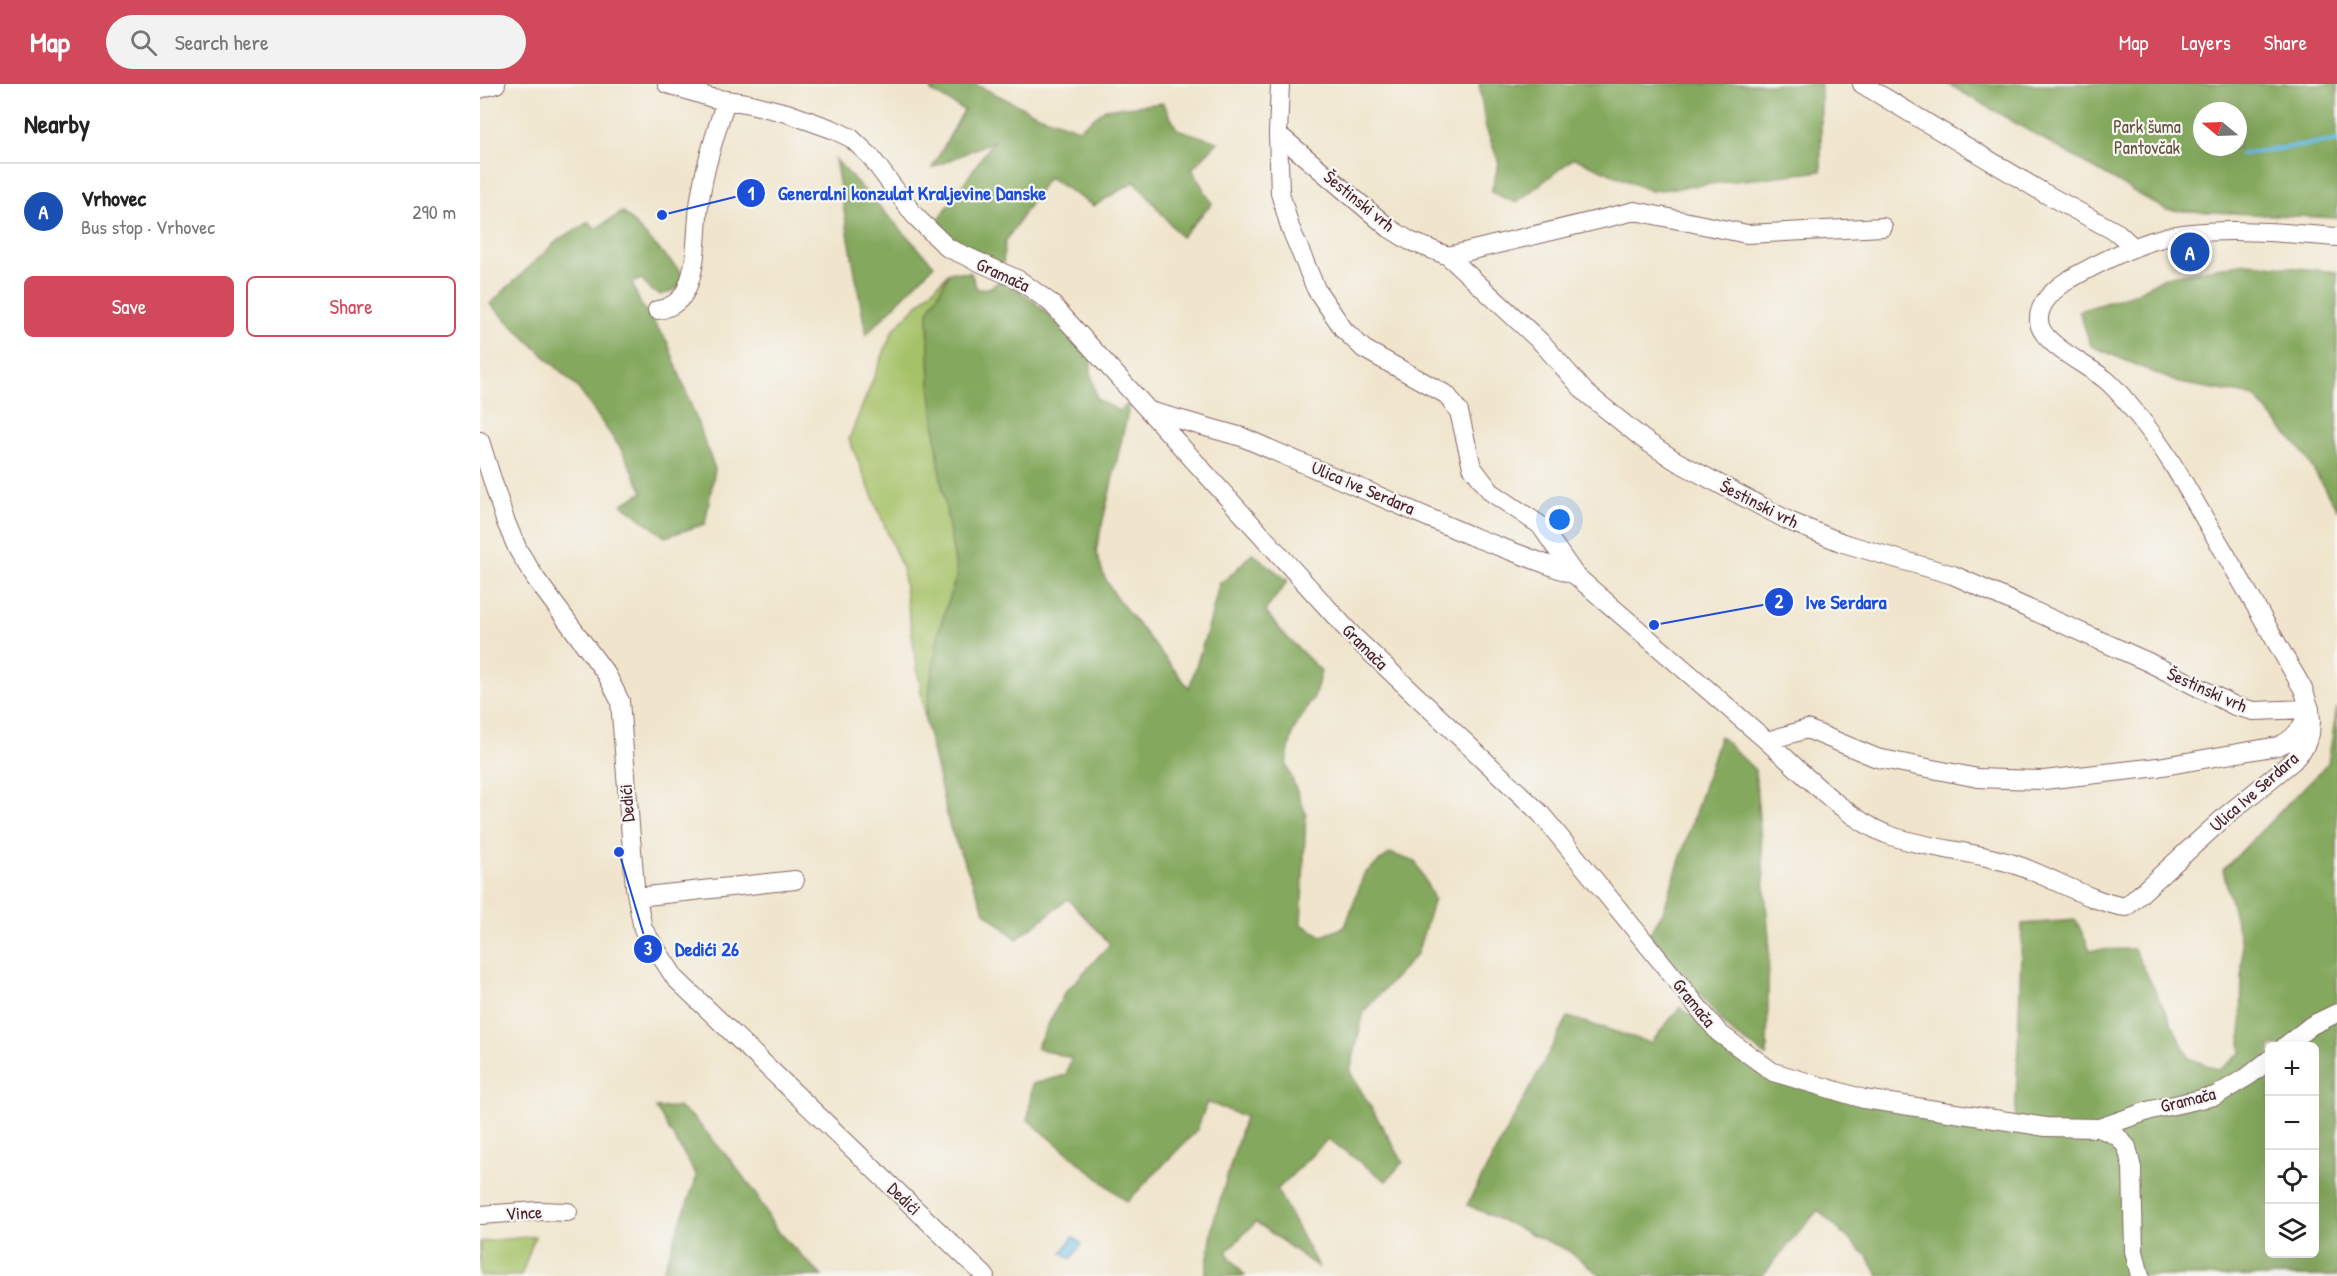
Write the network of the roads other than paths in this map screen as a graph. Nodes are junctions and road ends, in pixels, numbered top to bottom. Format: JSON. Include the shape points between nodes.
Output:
{"nodes":[{"id":1,"x":496,"y":84,"type":"edge"},
{"id":2,"x":666,"y":84,"type":"edge"},
{"id":3,"x":1280,"y":84,"type":"edge"},
{"id":4,"x":1862,"y":84,"type":"edge"},
{"id":5,"x":480,"y":88,"type":"edge"},
{"id":6,"x":726,"y":100,"type":"junction"},
{"id":7,"x":1278,"y":134,"type":"junction"},
{"id":8,"x":1883,"y":227,"type":"dead end"},
{"id":9,"x":2337,"y":237,"type":"edge"},
{"id":10,"x":2134,"y":248,"type":"junction"},
{"id":11,"x":1448,"y":256,"type":"junction"},
{"id":12,"x":657,"y":310,"type":"dead end"},
{"id":13,"x":1148,"y":411,"type":"junction"},
{"id":14,"x":480,"y":441,"type":"edge"},
{"id":15,"x":1575,"y":575,"type":"junction"},
{"id":16,"x":2310,"y":709,"type":"junction"},
{"id":17,"x":1767,"y":741,"type":"junction"},
{"id":18,"x":795,"y":880,"type":"dead end"},
{"id":19,"x":637,"y":897,"type":"junction"},
{"id":20,"x":2337,"y":1013,"type":"edge"},
{"id":21,"x":2291,"y":1042,"type":"edge"},
{"id":22,"x":2265,"y":1063,"type":"edge"},
{"id":23,"x":2099,"y":1128,"type":"junction"},
{"id":24,"x":568,"y":1212,"type":"dead end"},
{"id":25,"x":480,"y":1215,"type":"edge"},
{"id":26,"x":985,"y":1276,"type":"edge"},
{"id":27,"x":2140,"y":1276,"type":"edge"}],
"edges":[{"from":1,"to":5,"type":"street"},
{"from":2,"to":6,"type":"street","name":"Gramača"},
{"from":3,"to":7,"type":"street","name":"Ulica Ive Serdara"},
{"from":4,"to":10,"type":"street","via":[[2118,233]]},
{"from":6,"to":12,"type":"street","via":[[704,174],[690,278],[680,299]]},
{"from":6,"to":13,"type":"street","name":"Gramača","via":[[787,113],[851,138],[939,241],[960,255],[1019,279],[1046,299]]},
{"from":7,"to":11,"type":"street","name":"Šestinski vrh","via":[[1389,228]]},
{"from":7,"to":15,"type":"street","name":"Ulica Ive Serdara","via":[[1280,193],[1290,227],[1316,289],[1332,313],[1364,349],[1447,395],[1459,412],[1478,477],[1491,492],[1540,525]]},
{"from":8,"to":11,"type":"street","via":[[1747,234],[1635,211]]},
{"from":9,"to":10,"type":"street","via":[[2211,232],[2169,237]]},
{"from":10,"to":16,"type":"street","via":[[2060,285],[2042,307],[2040,327],[2056,345],[2108,382],[2169,456],[2303,689]]},
{"from":11,"to":16,"type":"street","name":"Šestinski vrh","via":[[1543,344],[1586,393],[1643,439],[1676,461],[1789,521],[1833,540],[1953,575],[2148,662],[2235,706],[2254,711]]},
{"from":13,"to":15,"type":"street","name":"Ulica Ive Serdara","via":[[1242,437],[1471,536]]},
{"from":13,"to":23,"type":"street","name":"Gramača","via":[[1353,636],[1541,814],[1719,1033],[1773,1072],[1863,1099],[2046,1127]]},
{"from":14,"to":19,"type":"street","name":"Dedići","via":[[518,550],[616,689],[622,709]]},
{"from":15,"to":17,"type":"street","name":"Ulica Ive Serdara"},
{"from":16,"to":17,"type":"street","name":"Ulica Ive Serdara","via":[[2298,733],[2278,746],[2158,767],[2044,780],[1978,778],[1877,758],[1807,729]]},
{"from":16,"to":17,"type":"street","name":"Ulica Ive Serdara","via":[[2310,734],[2293,761],[2126,907],[2016,864],[1934,848],[1885,833],[1850,813]]},
{"from":18,"to":19,"type":"street"},
{"from":19,"to":26,"type":"street","name":"Dedići","via":[[643,929],[675,978]]},
{"from":20,"to":21,"type":"street","via":[[2312,1025]]},
{"from":22,"to":23,"type":"street","name":"Gramača","via":[[2215,1096],[2151,1110]]},
{"from":23,"to":27,"type":"street","via":[[2117,1136],[2127,1146],[2132,1168],[2134,1251]]},
{"from":24,"to":25,"type":"street","name":"Vince"}]}
